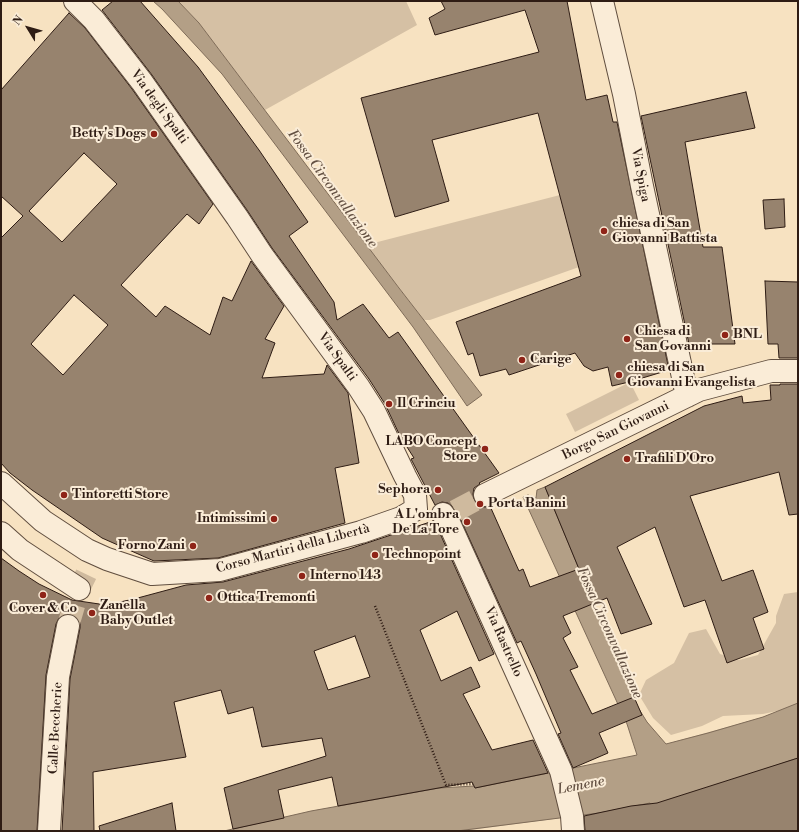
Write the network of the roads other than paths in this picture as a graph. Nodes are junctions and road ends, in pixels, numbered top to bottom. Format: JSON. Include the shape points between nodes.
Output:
{"nodes":[{"id":1,"x":602,"y":1,"type":"edge"},
{"id":2,"x":84,"y":4,"type":"edge"},
{"id":3,"x":237,"y":217,"type":"joint"},
{"id":4,"x":798,"y":370,"type":"edge"},
{"id":5,"x":687,"y":396,"type":"junction"},
{"id":6,"x":3,"y":488,"type":"edge"},
{"id":7,"x":485,"y":495,"type":"tunnel mouth"},
{"id":8,"x":416,"y":509,"type":"junction"},
{"id":9,"x":1,"y":533,"type":"edge"},
{"id":10,"x":79,"y":589,"type":"dead end"},
{"id":11,"x":68,"y":626,"type":"tunnel mouth"},
{"id":12,"x":572,"y":824,"type":"edge"},
{"id":13,"x":50,"y":831,"type":"edge"}],
"edges":[{"from":1,"to":5,"type":"street","name":"Via Spiga"},
{"from":2,"to":3,"type":"street","name":"Via degli Spalti"},
{"from":3,"to":8,"type":"street","name":"Via Spalti","via":[[374,411],[415,495]]},
{"from":4,"to":5,"type":"street","name":"Borgo San Giovanni","via":[[771,371],[699,390]]},
{"from":5,"to":7,"type":"street","name":"Borgo San Giovanni"},
{"from":6,"to":8,"type":"street","name":"Corso Martiri della Libertà","via":[[43,521],[87,550],[152,574],[220,570],[361,532],[401,518]]},
{"from":8,"to":12,"type":"street","name":"Via Rastrello","via":[[434,514],[449,513],[449,523],[561,771]]},
{"from":9,"to":10,"type":"street","via":[[20,550]]},
{"from":11,"to":13,"type":"street","name":"Calle Beccherie","via":[[58,677]]}]}
